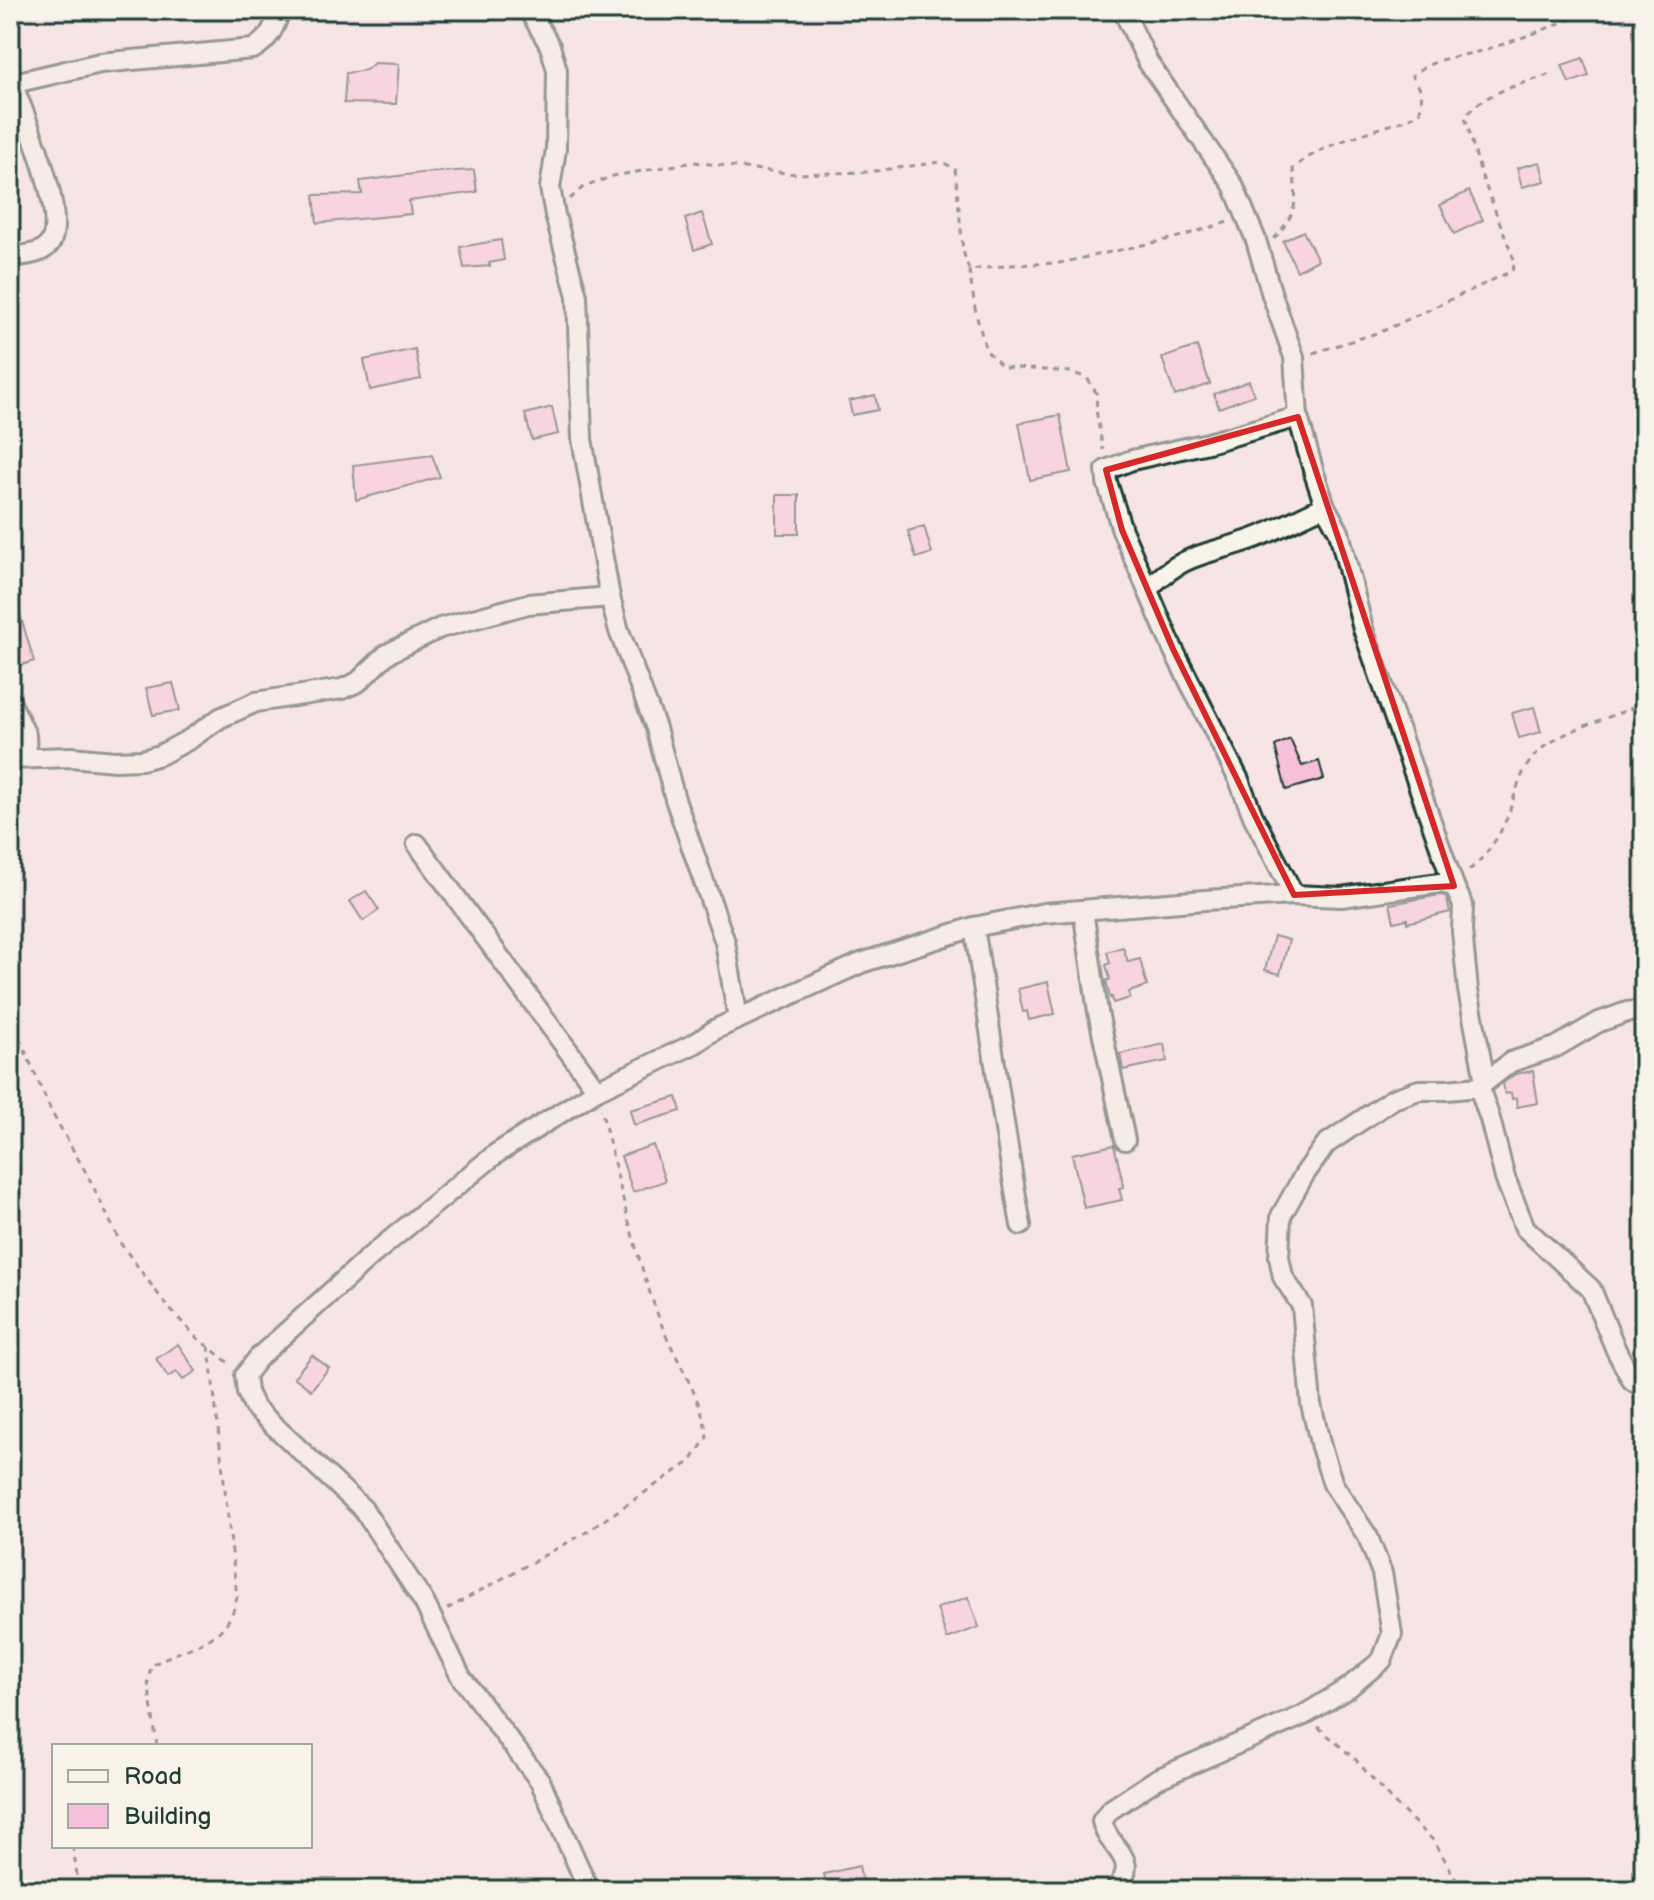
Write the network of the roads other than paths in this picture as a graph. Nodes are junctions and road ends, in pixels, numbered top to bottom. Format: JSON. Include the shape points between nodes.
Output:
{"nodes":[{"id":1,"x":281,"y":10,"type":"edge"},
{"id":2,"x":529,"y":10,"type":"edge"},
{"id":3,"x":1123,"y":10,"type":"edge"},
{"id":4,"x":11,"y":84,"type":"edge"},
{"id":5,"x":10,"y":257,"type":"edge"},
{"id":6,"x":1298,"y":417,"type":"junction"},
{"id":7,"x":1325,"y":506,"type":"junction"},
{"id":8,"x":1148,"y":589,"type":"junction"},
{"id":9,"x":610,"y":597,"type":"junction"},
{"id":10,"x":10,"y":701,"type":"edge"},
{"id":11,"x":19,"y":759,"type":"edge"},
{"id":12,"x":417,"y":844,"type":"dead end"},
{"id":13,"x":1454,"y":886,"type":"junction"},
{"id":14,"x":1294,"y":895,"type":"junction"},
{"id":15,"x":1083,"y":910,"type":"junction"},
{"id":16,"x":974,"y":927,"type":"junction"},
{"id":17,"x":1644,"y":1010,"type":"edge"},
{"id":18,"x":738,"y":1019,"type":"junction"},
{"id":19,"x":1482,"y":1084,"type":"junction"},
{"id":20,"x":597,"y":1090,"type":"junction"},
{"id":21,"x":1125,"y":1140,"type":"dead end"},
{"id":22,"x":1021,"y":1225,"type":"dead end"},
{"id":23,"x":1644,"y":1388,"type":"edge"},
{"id":24,"x":589,"y":1890,"type":"edge"},
{"id":25,"x":1115,"y":1890,"type":"edge"}],
"edges":[{"from":1,"to":4,"type":"street","via":[[265,42],[253,49],[100,63]]},
{"from":2,"to":9,"type":"street","via":[[557,70],[550,188],[577,296],[582,439]]},
{"from":3,"to":6,"type":"street","via":[[1148,62],[1221,166],[1247,217],[1294,357]]},
{"from":4,"to":5,"type":"street","via":[[41,160],[55,227],[49,244],[39,252]]},
{"from":6,"to":7,"type":"street"},
{"from":6,"to":8,"type":"street","via":[[1106,470],[1122,530]]},
{"from":7,"to":8,"type":"street","via":[[1255,538],[1196,555],[1166,570]]},
{"from":7,"to":13,"type":"street","via":[[1339,532],[1363,629]]},
{"from":8,"to":14,"type":"street"},
{"from":9,"to":11,"type":"street","via":[[528,604],[440,628],[387,654],[358,682],[256,702],[151,758]]},
{"from":9,"to":18,"type":"street","via":[[725,942]]},
{"from":10,"to":11,"type":"street","via":[[26,735]]},
{"from":12,"to":20,"type":"street"},
{"from":13,"to":14,"type":"street","via":[[1440,883],[1341,897]]},
{"from":13,"to":19,"type":"street","via":[[1463,905]]},
{"from":14,"to":15,"type":"street"},
{"from":15,"to":16,"type":"street"},
{"from":15,"to":21,"type":"street"},
{"from":16,"to":18,"type":"street","via":[[861,963]]},
{"from":16,"to":22,"type":"street"},
{"from":17,"to":19,"type":"street","via":[[1599,1022],[1556,1047],[1511,1062]]},
{"from":18,"to":20,"type":"street"},
{"from":19,"to":23,"type":"street","via":[[1505,1178],[1525,1228],[1591,1289],[1632,1380]]},
{"from":19,"to":25,"type":"street","via":[[1419,1090],[1393,1099],[1326,1144],[1281,1216],[1279,1257],[1283,1277],[1302,1306],[1311,1404],[1321,1447],[1333,1484],[1368,1537],[1382,1573],[1392,1634],[1382,1660],[1304,1715],[1157,1779],[1110,1810],[1103,1828],[1126,1863],[1126,1875]]},
{"from":20,"to":24,"type":"street","via":[[497,1153],[372,1255],[245,1375],[254,1407],[363,1509],[433,1617],[467,1686],[540,1781]]}]}
